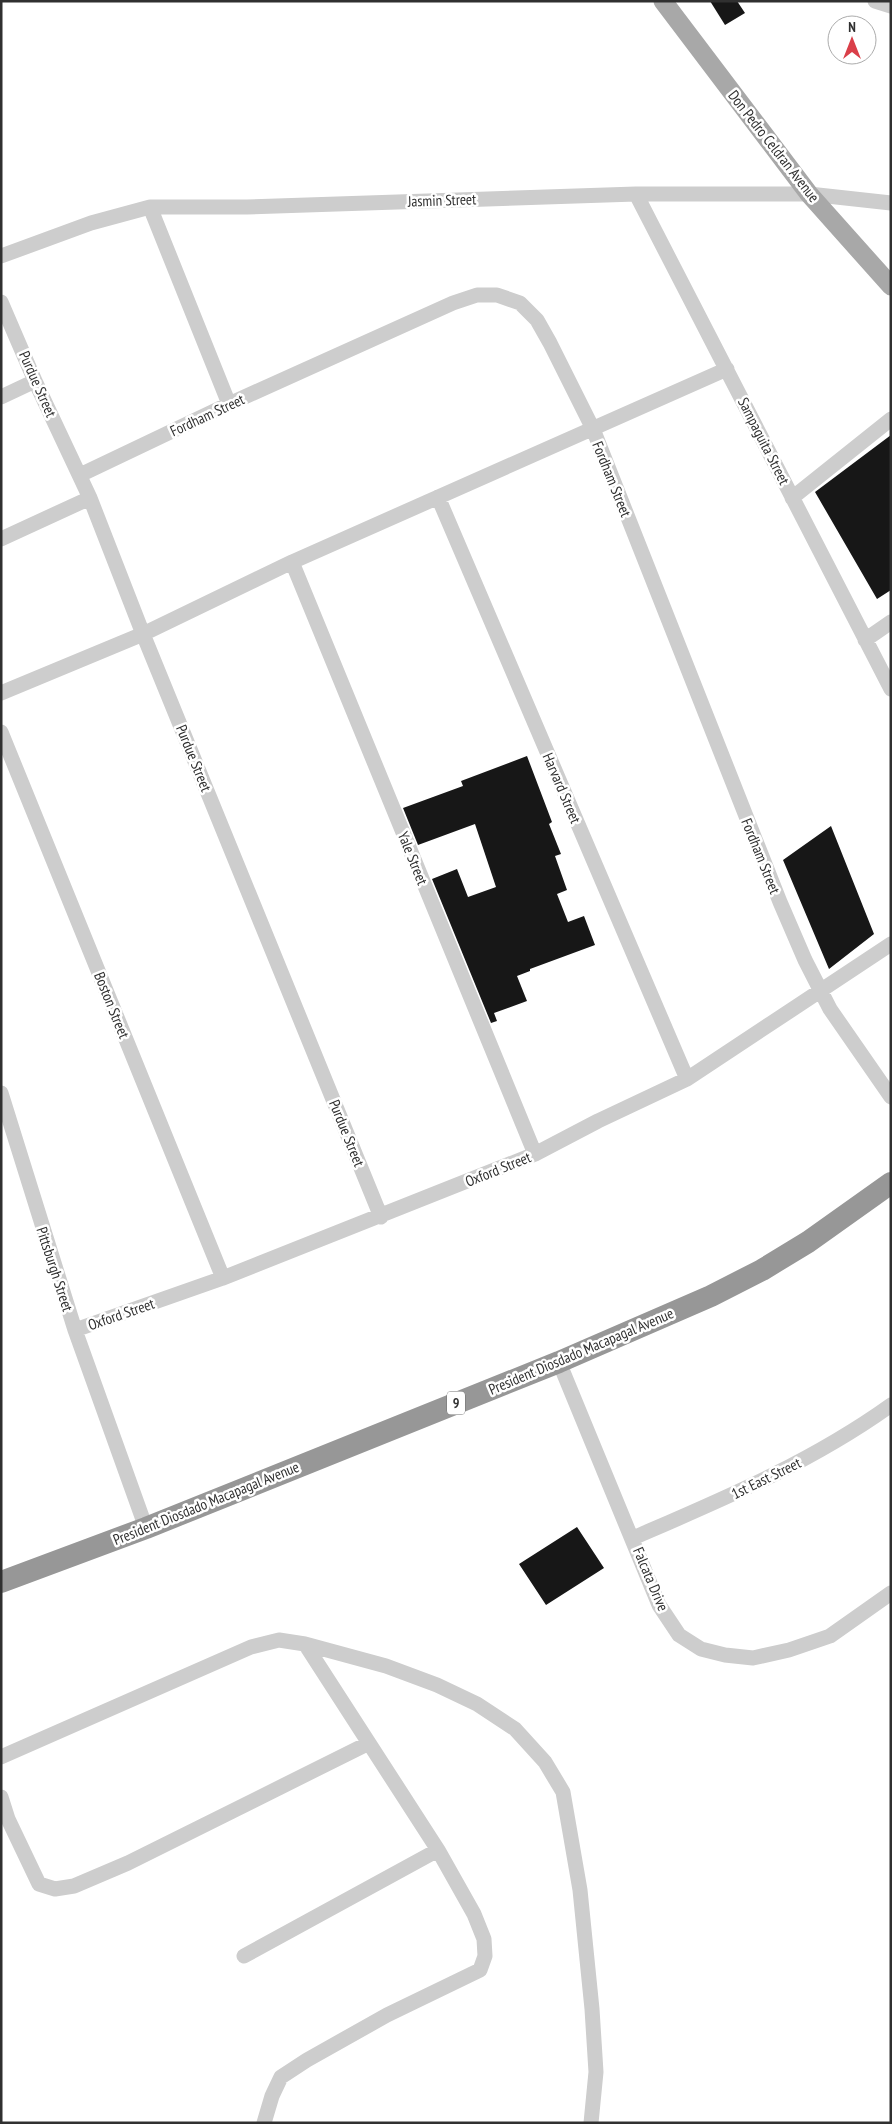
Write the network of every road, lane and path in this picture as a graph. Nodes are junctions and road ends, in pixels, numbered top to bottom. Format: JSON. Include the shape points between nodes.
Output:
{"nodes":[{"id":1,"x":664,"y":1,"type":"edge"},
{"id":2,"x":875,"y":1,"type":"edge"},
{"id":3,"x":891,"y":6,"type":"edge"},
{"id":4,"x":636,"y":194,"type":"junction"},
{"id":5,"x":809,"y":194,"type":"junction"},
{"id":6,"x":891,"y":203,"type":"edge"},
{"id":7,"x":150,"y":207,"type":"junction"},
{"id":8,"x":1,"y":256,"type":"edge"},
{"id":9,"x":891,"y":286,"type":"edge"},
{"id":10,"x":1,"y":302,"type":"edge"},
{"id":11,"x":727,"y":369,"type":"junction"},
{"id":12,"x":35,"y":381,"type":"junction"},
{"id":13,"x":1,"y":397,"type":"edge"},
{"id":14,"x":229,"y":404,"type":"junction"},
{"id":15,"x":891,"y":419,"type":"edge"},
{"id":16,"x":593,"y":429,"type":"junction"},
{"id":17,"x":80,"y":475,"type":"junction"},
{"id":18,"x":438,"y":497,"type":"junction"},
{"id":19,"x":90,"y":498,"type":"junction"},
{"id":20,"x":792,"y":498,"type":"junction"},
{"id":21,"x":1,"y":539,"type":"edge"},
{"id":22,"x":292,"y":562,"type":"junction"},
{"id":23,"x":891,"y":622,"type":"edge"},
{"id":24,"x":143,"y":634,"type":"junction"},
{"id":25,"x":864,"y":640,"type":"junction"},
{"id":26,"x":891,"y":688,"type":"edge"},
{"id":27,"x":1,"y":693,"type":"edge"},
{"id":28,"x":1,"y":732,"type":"edge"},
{"id":29,"x":891,"y":944,"type":"edge"},
{"id":30,"x":821,"y":990,"type":"junction"},
{"id":31,"x":687,"y":1079,"type":"junction"},
{"id":32,"x":1,"y":1093,"type":"edge"},
{"id":33,"x":891,"y":1097,"type":"edge"},
{"id":34,"x":535,"y":1154,"type":"junction"},
{"id":35,"x":891,"y":1183,"type":"edge"},
{"id":36,"x":381,"y":1217,"type":"junction"},
{"id":37,"x":224,"y":1278,"type":"junction"},
{"id":38,"x":75,"y":1330,"type":"junction"},
{"id":39,"x":559,"y":1362,"type":"junction"},
{"id":40,"x":891,"y":1405,"type":"edge"},
{"id":41,"x":146,"y":1528,"type":"junction"},
{"id":42,"x":633,"y":1538,"type":"junction"},
{"id":43,"x":1,"y":1582,"type":"edge"},
{"id":44,"x":891,"y":1593,"type":"edge"},
{"id":45,"x":305,"y":1644,"type":"junction"},
{"id":46,"x":369,"y":1743,"type":"junction"},
{"id":47,"x":1,"y":1757,"type":"edge"},
{"id":48,"x":1,"y":1797,"type":"edge"},
{"id":49,"x":5,"y":1820,"type":"edge"},
{"id":50,"x":438,"y":1850,"type":"junction"},
{"id":51,"x":244,"y":1956,"type":"dead end"},
{"id":52,"x":264,"y":2123,"type":"edge"},
{"id":53,"x":591,"y":2123,"type":"edge"}],
"edges":[{"from":1,"to":5,"type":"main road","name":"Don Pedro Celdran Avenue"},
{"from":2,"to":3,"type":"street"},
{"from":4,"to":5,"type":"street","name":"Jasmin Street"},
{"from":4,"to":7,"type":"street","name":"Jasmin Street","via":[[246,207]]},
{"from":4,"to":11,"type":"street","name":"Sampaguita Street"},
{"from":5,"to":6,"type":"street","name":"Jasmin Street"},
{"from":5,"to":9,"type":"main road","name":"Don Pedro Celdran Avenue"},
{"from":7,"to":8,"type":"street","name":"Jasmin Street","via":[[91,223]]},
{"from":7,"to":14,"type":"street"},
{"from":10,"to":12,"type":"street","name":"Purdue Street"},
{"from":11,"to":16,"type":"street"},
{"from":11,"to":20,"type":"street","name":"Sampaguita Street"},
{"from":12,"to":13,"type":"street"},
{"from":12,"to":17,"type":"street","name":"Purdue Street"},
{"from":14,"to":16,"type":"street","name":"Fordham Street","via":[[453,303],[477,296],[497,296],[520,303],[537,320]]},
{"from":14,"to":17,"type":"street","name":"Fordham Street"},
{"from":15,"to":20,"type":"street"},
{"from":16,"to":18,"type":"street"},
{"from":16,"to":30,"type":"street","name":"Fordham Street","via":[[780,902]]},
{"from":17,"to":19,"type":"street","name":"Purdue Street"},
{"from":18,"to":22,"type":"street"},
{"from":18,"to":31,"type":"street","name":"Harvard Street"},
{"from":19,"to":21,"type":"street"},
{"from":19,"to":24,"type":"street","name":"Purdue Street"},
{"from":20,"to":25,"type":"street","name":"Sampaguita Street"},
{"from":22,"to":24,"type":"street"},
{"from":22,"to":34,"type":"street","name":"Yale Street"},
{"from":23,"to":25,"type":"street"},
{"from":24,"to":27,"type":"street"},
{"from":24,"to":36,"type":"street","name":"Purdue Street"},
{"from":25,"to":26,"type":"street","name":"Sampaguita Street"},
{"from":28,"to":37,"type":"street","name":"Boston Street"},
{"from":29,"to":30,"type":"street","name":"Oxford Street"},
{"from":30,"to":31,"type":"street","name":"Oxford Street"},
{"from":30,"to":33,"type":"street","name":"Fordham Street","via":[[830,1009]]},
{"from":31,"to":34,"type":"street","name":"Oxford Street"},
{"from":32,"to":38,"type":"street","name":"Pittsburgh Street"},
{"from":34,"to":36,"type":"street","name":"Oxford Street"},
{"from":35,"to":39,"type":"highway","name":"President Diosdado Macapagal Avenue","number":"9","via":[[808,1242],[762,1270],[711,1296]]},
{"from":36,"to":37,"type":"street","name":"Oxford Street"},
{"from":37,"to":38,"type":"street","name":"Oxford Street"},
{"from":38,"to":41,"type":"street","name":"Pittsburgh Street"},
{"from":39,"to":41,"type":"highway","name":"President Diosdado Macapagal Avenue","number":"9"},
{"from":39,"to":42,"type":"street","name":"Falcata Drive"},
{"from":40,"to":42,"type":"street","name":"1st East Street","via":[[792,1466]]},
{"from":41,"to":43,"type":"highway","name":"President Diosdado Macapagal Avenue","number":"9"},
{"from":42,"to":44,"type":"street","name":"Falcata Drive","via":[[659,1605],[679,1635],[701,1649],[725,1655],[753,1658],[830,1636]]},
{"from":45,"to":46,"type":"street"},
{"from":45,"to":47,"type":"street","via":[[279,1640],[251,1647]]},
{"from":45,"to":53,"type":"street","via":[[386,1666],[477,1704],[515,1729],[545,1762],[563,1792],[580,1890],[592,2009],[596,2072]]},
{"from":46,"to":49,"type":"street","via":[[128,1863],[74,1886],[55,1890],[39,1884]]},
{"from":46,"to":50,"type":"street"},
{"from":48,"to":49,"type":"street"},
{"from":50,"to":51,"type":"street"},
{"from":50,"to":52,"type":"street","via":[[474,1914],[484,1939],[485,1956],[480,1970],[387,2015],[282,2077]]}]}
